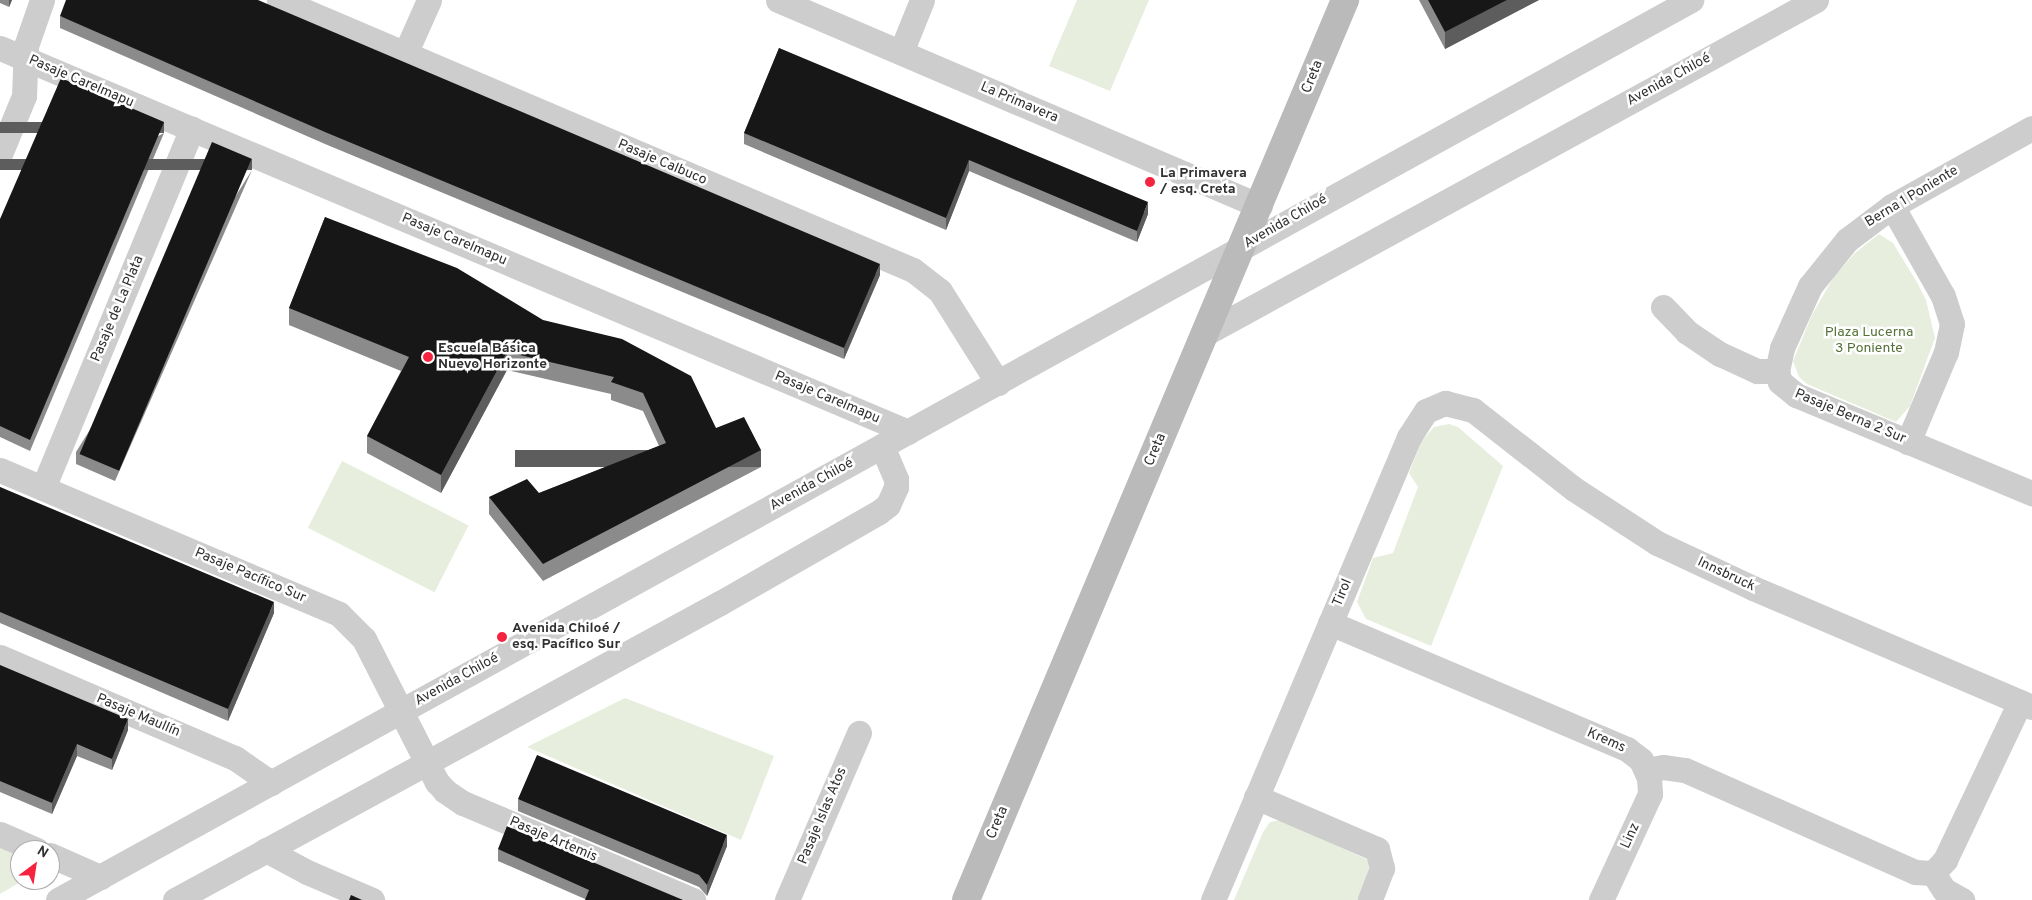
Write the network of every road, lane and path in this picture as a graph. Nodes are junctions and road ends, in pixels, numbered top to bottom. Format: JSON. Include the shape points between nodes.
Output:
{"nodes":[{"id":1,"x":42,"y":0,"type":"edge"},
{"id":2,"x":279,"y":0,"type":"edge"},
{"id":3,"x":429,"y":0,"type":"edge"},
{"id":4,"x":778,"y":0,"type":"edge"},
{"id":5,"x":922,"y":0,"type":"edge"},
{"id":6,"x":1344,"y":0,"type":"edge"},
{"id":7,"x":1691,"y":0,"type":"edge"},
{"id":8,"x":1816,"y":0,"type":"edge"},
{"id":9,"x":0,"y":48,"type":"edge"},
{"id":10,"x":901,"y":52,"type":"junction"},
{"id":11,"x":405,"y":54,"type":"junction"},
{"id":12,"x":26,"y":59,"type":"junction"},
{"id":13,"x":2032,"y":128,"type":"edge"},
{"id":14,"x":192,"y":129,"type":"junction"},
{"id":15,"x":0,"y":154,"type":"edge"},
{"id":16,"x":1260,"y":206,"type":"junction"},
{"id":17,"x":1892,"y":206,"type":"junction"},
{"id":18,"x":1243,"y":246,"type":"junction"},
{"id":19,"x":1663,"y":307,"type":"dead end"},
{"id":20,"x":1206,"y":333,"type":"junction"},
{"id":21,"x":1776,"y":371,"type":"junction"},
{"id":22,"x":998,"y":383,"type":"junction"},
{"id":23,"x":1445,"y":403,"type":"joint"},
{"id":24,"x":908,"y":432,"type":"junction"},
{"id":25,"x":1908,"y":442,"type":"junction"},
{"id":26,"x":882,"y":446,"type":"junction"},
{"id":27,"x":0,"y":470,"type":"edge"},
{"id":28,"x":43,"y":488,"type":"junction"},
{"id":29,"x":2032,"y":493,"type":"edge"},
{"id":30,"x":1330,"y":623,"type":"junction"},
{"id":31,"x":0,"y":657,"type":"edge"},
{"id":32,"x":2026,"y":704,"type":"edge"},
{"id":33,"x":400,"y":712,"type":"junction"},
{"id":34,"x":859,"y":733,"type":"dead end"},
{"id":35,"x":427,"y":762,"type":"junction"},
{"id":36,"x":1647,"y":770,"type":"junction"},
{"id":37,"x":271,"y":783,"type":"junction"},
{"id":38,"x":1256,"y":797,"type":"junction"},
{"id":39,"x":0,"y":834,"type":"edge"},
{"id":40,"x":14,"y":840,"type":"edge"},
{"id":41,"x":266,"y":850,"type":"junction"},
{"id":42,"x":60,"y":859,"type":"edge"},
{"id":43,"x":1933,"y":873,"type":"junction"},
{"id":44,"x":100,"y":877,"type":"junction"},
{"id":45,"x":58,"y":900,"type":"edge"},
{"id":46,"x":175,"y":900,"type":"edge"},
{"id":47,"x":372,"y":900,"type":"edge"},
{"id":48,"x":693,"y":900,"type":"edge"},
{"id":49,"x":787,"y":900,"type":"edge"},
{"id":50,"x":966,"y":900,"type":"edge"},
{"id":51,"x":1213,"y":900,"type":"edge"},
{"id":52,"x":1370,"y":900,"type":"edge"},
{"id":53,"x":1602,"y":900,"type":"edge"},
{"id":54,"x":1962,"y":900,"type":"edge"}],
"edges":[{"from":1,"to":12,"type":"street","via":[[28,35]]},
{"from":2,"to":11,"type":"street","name":"Pasaje Calbuco"},
{"from":3,"to":11,"type":"street"},
{"from":4,"to":10,"type":"street","name":"La Primavera"},
{"from":5,"to":10,"type":"street"},
{"from":6,"to":16,"type":"street","name":"Creta"},
{"from":7,"to":18,"type":"street","name":"Avenida Chiloé"},
{"from":8,"to":20,"type":"street","name":"Avenida Chiloé"},
{"from":9,"to":12,"type":"street","name":"Pasaje Carelmapu"},
{"from":10,"to":16,"type":"street","name":"La Primavera"},
{"from":11,"to":22,"type":"street","name":"Pasaje Calbuco","via":[[913,270],[940,291]]},
{"from":12,"to":14,"type":"street","name":"Pasaje Carelmapu"},
{"from":12,"to":15,"type":"street","via":[[24,96]]},
{"from":13,"to":17,"type":"street","name":"Berna 1 Poniente"},
{"from":14,"to":24,"type":"street","name":"Pasaje Carelmapu"},
{"from":14,"to":28,"type":"street","name":"Pasaje de La Plata"},
{"from":16,"to":18,"type":"street","name":"Creta"},
{"from":17,"to":21,"type":"street","name":"Berna 1 Poniente","via":[[1847,240],[1819,273],[1796,314]]},
{"from":17,"to":25,"type":"street","via":[[1943,296],[1952,324],[1946,352]]},
{"from":18,"to":20,"type":"street","name":"Creta"},
{"from":18,"to":22,"type":"street","name":"Avenida Chiloé"},
{"from":19,"to":21,"type":"street","via":[[1687,332],[1720,354],[1757,371]]},
{"from":20,"to":50,"type":"street","name":"Creta"},
{"from":21,"to":25,"type":"street","name":"Pasaje Berna 2 Sur","via":[[1780,382],[1796,395]]},
{"from":22,"to":24,"type":"street","name":"Avenida Chiloé"},
{"from":23,"to":30,"type":"street","name":"Tirol","via":[[1426,410],[1414,425]]},
{"from":23,"to":32,"type":"street","name":"Innsbruck","via":[[1473,410],[1574,489],[1658,543],[1753,588]]},
{"from":24,"to":26,"type":"street","name":"Avenida Chiloé"},
{"from":25,"to":29,"type":"street","name":"Pasaje Berna 2 Sur"},
{"from":26,"to":33,"type":"street","name":"Avenida Chiloé"},
{"from":26,"to":35,"type":"street","via":[[896,479],[896,487],[888,505],[879,512]]},
{"from":27,"to":28,"type":"street","name":"Pasaje Pacífico Sur"},
{"from":28,"to":33,"type":"street","name":"Pasaje Pacífico Sur","via":[[339,614],[364,639]]},
{"from":30,"to":36,"type":"street","name":"Krems","via":[[1627,749],[1641,760]]},
{"from":30,"to":38,"type":"street","name":"Tirol"},
{"from":31,"to":37,"type":"street","name":"Pasaje Maullín","via":[[235,758]]},
{"from":32,"to":43,"type":"street","via":[[1945,860]]},
{"from":33,"to":35,"type":"street","name":"Pasaje Pacífico Sur"},
{"from":33,"to":37,"type":"street","name":"Avenida Chiloé"},
{"from":34,"to":49,"type":"street","name":"Pasaje Islas Atos"},
{"from":35,"to":41,"type":"street"},
{"from":35,"to":48,"type":"street","name":"Pasaje Artemis","via":[[445,791],[464,802]]},
{"from":36,"to":43,"type":"street","via":[[1663,767],[1685,770],[1916,872]]},
{"from":36,"to":53,"type":"street","name":"Linz","via":[[1650,794]]},
{"from":37,"to":44,"type":"street","name":"Avenida Chiloé"},
{"from":38,"to":51,"type":"street","name":"Tirol"},
{"from":38,"to":52,"type":"street","via":[[1377,849],[1382,868]]},
{"from":39,"to":40,"type":"street"},
{"from":41,"to":46,"type":"street"},
{"from":41,"to":47,"type":"street"},
{"from":42,"to":44,"type":"street"},
{"from":43,"to":54,"type":"street","via":[[1944,890]]},
{"from":44,"to":45,"type":"street","name":"Avenida Chiloé"}]}
